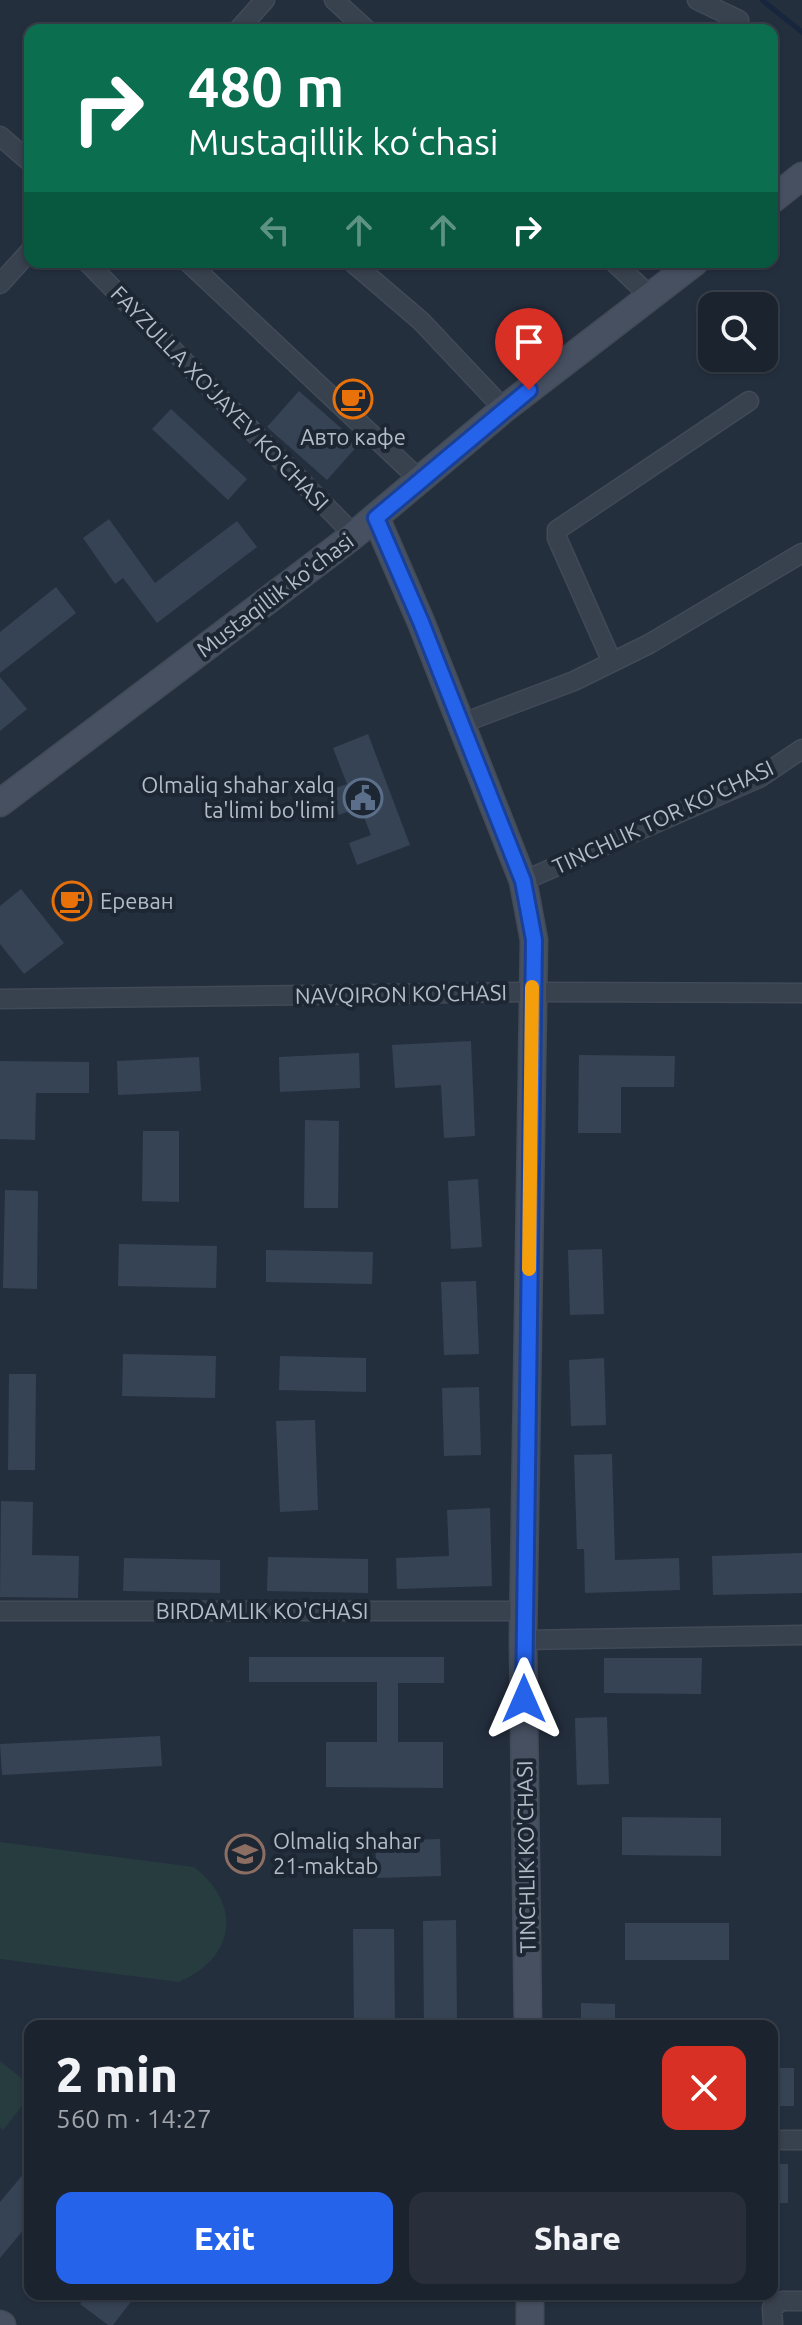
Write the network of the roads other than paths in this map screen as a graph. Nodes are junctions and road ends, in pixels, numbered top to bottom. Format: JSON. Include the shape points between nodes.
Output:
{"nodes":[{"id":1,"x":265,"y":0,"type":"edge"},
{"id":2,"x":334,"y":0,"type":"edge"},
{"id":3,"x":697,"y":0,"type":"edge"},
{"id":4,"x":739,"y":20,"type":"dead end"},
{"id":5,"x":243,"y":24,"type":"edge"},
{"id":6,"x":360,"y":24,"type":"edge"},
{"id":7,"x":0,"y":136,"type":"edge"},
{"id":8,"x":24,"y":157,"type":"edge"},
{"id":9,"x":802,"y":176,"type":"edge"},
{"id":10,"x":778,"y":195,"type":"edge"},
{"id":11,"x":24,"y":258,"type":"edge"},
{"id":12,"x":93,"y":268,"type":"edge"},
{"id":13,"x":194,"y":268,"type":"edge"},
{"id":14,"x":359,"y":268,"type":"edge"},
{"id":15,"x":620,"y":268,"type":"edge"},
{"id":16,"x":687,"y":268,"type":"edge"},
{"id":17,"x":0,"y":284,"type":"edge"},
{"id":18,"x":651,"y":297,"type":"junction"},
{"id":19,"x":749,"y":401,"type":"dead end"},
{"id":20,"x":504,"y":409,"type":"junction"},
{"id":21,"x":420,"y":480,"type":"junction"},
{"id":22,"x":376,"y":518,"type":"junction"},
{"id":23,"x":354,"y":535,"type":"junction"},
{"id":24,"x":802,"y":553,"type":"edge"},
{"id":25,"x":612,"y":662,"type":"junction"},
{"id":26,"x":460,"y":724,"type":"junction"},
{"id":27,"x":802,"y":749,"type":"edge"},
{"id":28,"x":0,"y":803,"type":"edge"},
{"id":29,"x":523,"y":881,"type":"junction"},
{"id":30,"x":532,"y":992,"type":"junction"},
{"id":31,"x":802,"y":993,"type":"edge"},
{"id":32,"x":0,"y":999,"type":"edge"},
{"id":33,"x":0,"y":1611,"type":"edge"},
{"id":34,"x":524,"y":1611,"type":"junction"},
{"id":35,"x":802,"y":1635,"type":"edge"},
{"id":36,"x":523,"y":1640,"type":"junction"},
{"id":37,"x":528,"y":2020,"type":"edge"},
{"id":38,"x":778,"y":2140,"type":"edge"},
{"id":39,"x":802,"y":2140,"type":"edge"},
{"id":40,"x":530,"y":2300,"type":"edge"},
{"id":41,"x":802,"y":2301,"type":"edge"},
{"id":42,"x":530,"y":2325,"type":"edge"},
{"id":43,"x":773,"y":2325,"type":"edge"}],
"edges":[{"from":1,"to":5,"type":"street"},
{"from":2,"to":6,"type":"street"},
{"from":3,"to":4,"type":"street"},
{"from":7,"to":8,"type":"street"},
{"from":9,"to":10,"type":"main road"},
{"from":11,"to":17,"type":"street"},
{"from":12,"to":23,"type":"street","name":"FAYZULLA XO‘JAYEV KO'CHASI"},
{"from":13,"to":21,"type":"street"},
{"from":14,"to":20,"type":"street","via":[[421,321]]},
{"from":15,"to":18,"type":"street"},
{"from":16,"to":18,"type":"main road","name":"Mustaqillik koʻchasi"},
{"from":18,"to":20,"type":"main road","name":"Mustaqillik koʻchasi"},
{"from":19,"to":25,"type":"street","via":[[557,530]]},
{"from":20,"to":21,"type":"main road","name":"Mustaqillik koʻchasi"},
{"from":21,"to":22,"type":"main road","name":"Mustaqillik koʻchasi"},
{"from":22,"to":23,"type":"main road","name":"Mustaqillik koʻchasi"},
{"from":22,"to":26,"type":"main road","name":"TINCHLIK KO'CHASI"},
{"from":23,"to":28,"type":"main road","name":"Mustaqillik koʻchasi"},
{"from":24,"to":25,"type":"street"},
{"from":25,"to":26,"type":"street"},
{"from":26,"to":29,"type":"main road","name":"TINCHLIK KO'CHASI"},
{"from":27,"to":29,"type":"street","name":"TINCHLIK TOR KO'CHASI","via":[[759,778]]},
{"from":29,"to":30,"type":"main road","name":"TINCHLIK KO'CHASI","via":[[534,940]]},
{"from":30,"to":31,"type":"street","name":"NAVQIRON KO'CHASI"},
{"from":30,"to":32,"type":"street","name":"NAVQIRON KO'CHASI"},
{"from":30,"to":34,"type":"main road","name":"TINCHLIK KO'CHASI"},
{"from":33,"to":34,"type":"street","name":"BIRDAMLIK KO'CHASI"},
{"from":34,"to":36,"type":"main road","name":"TINCHLIK KO'CHASI"},
{"from":35,"to":36,"type":"street"},
{"from":36,"to":37,"type":"main road","name":"TINCHLIK KO'CHASI"},
{"from":38,"to":39,"type":"street"},
{"from":40,"to":42,"type":"main road"},
{"from":41,"to":43,"type":"street","via":[[782,2301],[772,2308]]}]}
